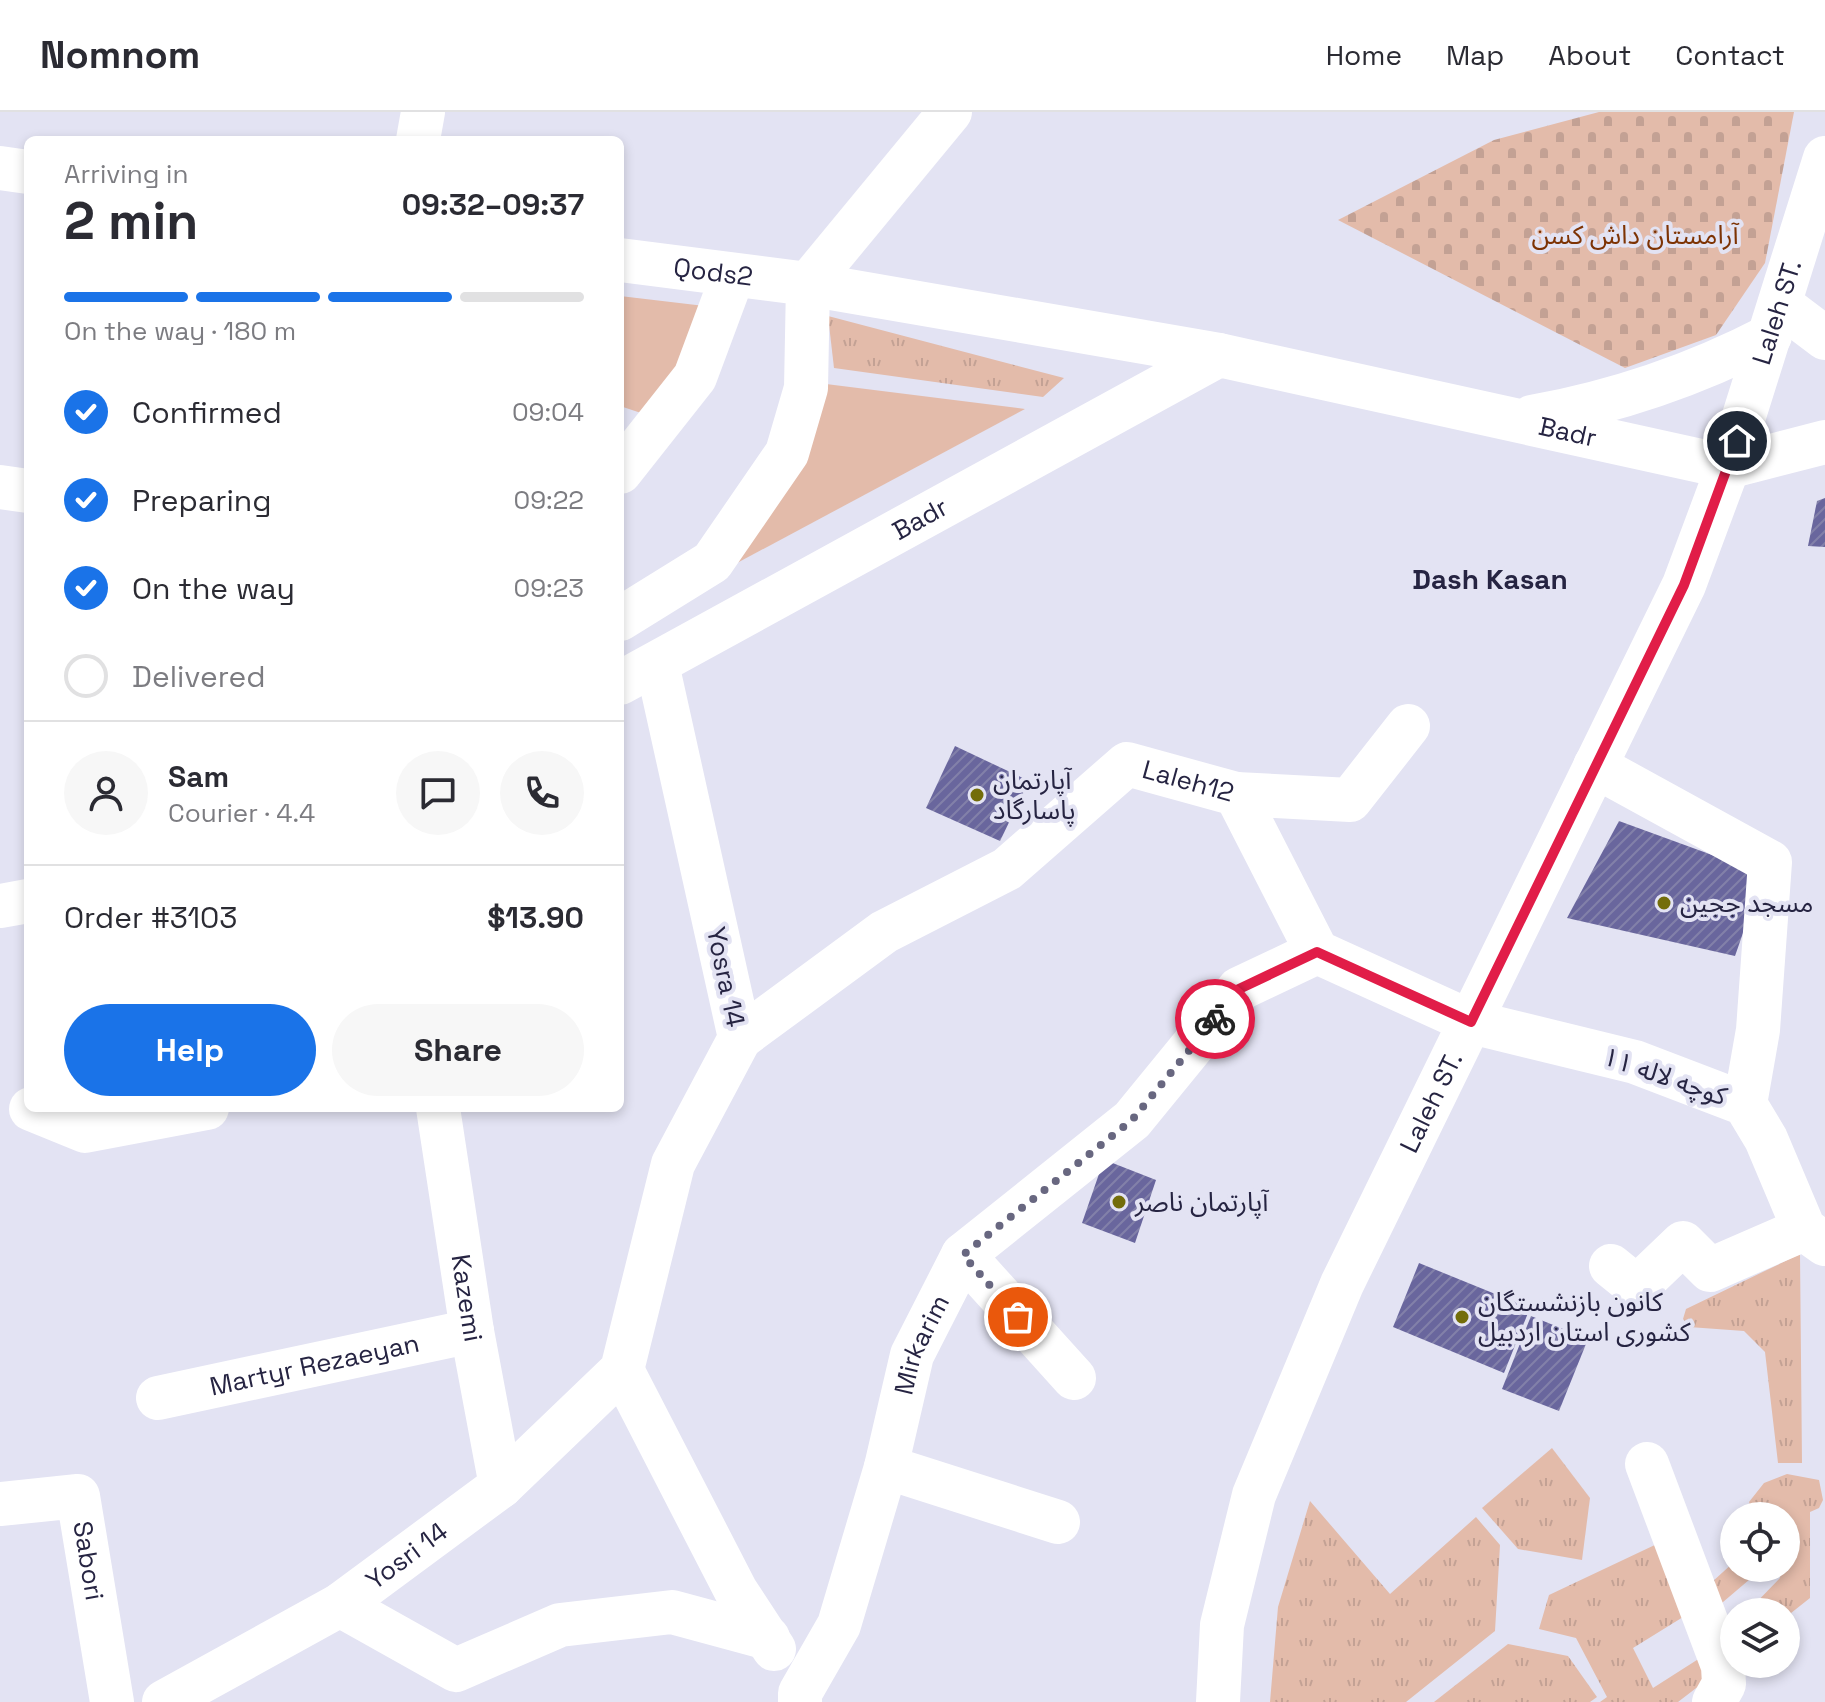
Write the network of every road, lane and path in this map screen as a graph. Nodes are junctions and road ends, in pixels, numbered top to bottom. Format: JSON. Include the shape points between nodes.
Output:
{"nodes":[{"id":1,"x":423,"y":112,"type":"edge"},
{"id":2,"x":950,"y":112,"type":"edge"},
{"id":3,"x":419,"y":136,"type":"edge"},
{"id":4,"x":0,"y":168,"type":"edge"},
{"id":5,"x":24,"y":171,"type":"edge"},
{"id":6,"x":1824,"y":173,"type":"edge"},
{"id":7,"x":624,"y":261,"type":"edge"},
{"id":8,"x":733,"y":275,"type":"junction"},
{"id":9,"x":808,"y":284,"type":"junction"},
{"id":10,"x":1775,"y":320,"type":"junction"},
{"id":11,"x":1825,"y":338,"type":"edge"},
{"id":12,"x":1219,"y":355,"type":"junction"},
{"id":13,"x":1514,"y":420,"type":"junction"},
{"id":14,"x":1825,"y":442,"type":"edge"},
{"id":15,"x":624,"y":467,"type":"edge"},
{"id":16,"x":1728,"y":467,"type":"junction"},
{"id":17,"x":0,"y":487,"type":"edge"},
{"id":18,"x":24,"y":490,"type":"edge"},
{"id":19,"x":624,"y":617,"type":"edge"},
{"id":20,"x":638,"y":673,"type":"edge"},
{"id":21,"x":1408,"y":726,"type":"dead end"},
{"id":22,"x":1595,"y":766,"type":"junction"},
{"id":23,"x":1236,"y":794,"type":"junction"},
{"id":24,"x":24,"y":902,"type":"edge"},
{"id":25,"x":0,"y":906,"type":"edge"},
{"id":26,"x":1317,"y":952,"type":"junction"},
{"id":27,"x":1471,"y":1022,"type":"junction"},
{"id":28,"x":740,"y":1038,"type":"junction"},
{"id":29,"x":1745,"y":1104,"type":"junction"},
{"id":30,"x":25,"y":1112,"type":"edge"},
{"id":31,"x":40,"y":1112,"type":"edge"},
{"id":32,"x":186,"y":1112,"type":"edge"},
{"id":33,"x":439,"y":1112,"type":"edge"},
{"id":34,"x":0,"y":1130,"type":"edge"},
{"id":35,"x":1815,"y":1237,"type":"edge"},
{"id":36,"x":963,"y":1255,"type":"junction"},
{"id":37,"x":1611,"y":1266,"type":"dead end"},
{"id":38,"x":472,"y":1331,"type":"junction"},
{"id":39,"x":622,"y":1370,"type":"junction"},
{"id":40,"x":1074,"y":1378,"type":"dead end"},
{"id":41,"x":158,"y":1398,"type":"dead end"},
{"id":42,"x":1647,"y":1464,"type":"dead end"},
{"id":43,"x":886,"y":1467,"type":"junction"},
{"id":44,"x":501,"y":1486,"type":"junction"},
{"id":45,"x":0,"y":1504,"type":"edge"},
{"id":46,"x":1058,"y":1522,"type":"dead end"},
{"id":47,"x":340,"y":1605,"type":"junction"},
{"id":48,"x":768,"y":1638,"type":"junction"},
{"id":49,"x":800,"y":1697,"type":"edge"},
{"id":50,"x":1713,"y":1701,"type":"edge"},
{"id":51,"x":112,"y":1702,"type":"edge"},
{"id":52,"x":164,"y":1702,"type":"edge"},
{"id":53,"x":1218,"y":1702,"type":"edge"}],
"edges":[{"from":1,"to":3,"type":"street"},
{"from":2,"to":9,"type":"street"},
{"from":4,"to":5,"type":"street"},
{"from":6,"to":10,"type":"street","name":"Laleh ST."},
{"from":7,"to":8,"type":"street","name":"Qods2"},
{"from":8,"to":9,"type":"street","name":"Qods2"},
{"from":8,"to":15,"type":"street","via":[[695,377]]},
{"from":9,"to":12,"type":"street","name":"Badr"},
{"from":9,"to":19,"type":"street","via":[[806,388],[787,453],[712,562]]},
{"from":10,"to":11,"type":"street"},
{"from":10,"to":13,"type":"street","via":[[1728,358],[1583,408]]},
{"from":10,"to":16,"type":"street","name":"Laleh ST."},
{"from":12,"to":13,"type":"street","name":"Badr"},
{"from":12,"to":20,"type":"street","name":"Badr"},
{"from":13,"to":16,"type":"street","name":"Badr"},
{"from":14,"to":16,"type":"street"},
{"from":16,"to":22,"type":"street","name":"Laleh ST.","via":[[1684,585]]},
{"from":17,"to":18,"type":"street"},
{"from":20,"to":28,"type":"street","name":"Yosra 14"},
{"from":21,"to":23,"type":"street","via":[[1350,800]]},
{"from":22,"to":27,"type":"street","name":"Laleh ST."},
{"from":22,"to":29,"type":"street","via":[[1770,862],[1758,1030]]},
{"from":23,"to":26,"type":"street","name":"Laleh12"},
{"from":23,"to":28,"type":"street","name":"Laleh12","via":[[1127,764],[1007,869],[884,932]]},
{"from":24,"to":25,"type":"street"},
{"from":26,"to":27,"type":"street"},
{"from":26,"to":36,"type":"street","name":"Mirkarim","via":[[1239,989],[1132,1120]]},
{"from":27,"to":29,"type":"street","name":"کوچه لاله ۱۱","via":[[1635,1062]]},
{"from":27,"to":53,"type":"street","name":"Laleh ST.","via":[[1342,1284],[1254,1495],[1222,1625]]},
{"from":28,"to":39,"type":"street","name":"Yosra 14","via":[[673,1164]]},
{"from":29,"to":35,"type":"street","name":"کوچه لاله ۱۱"},
{"from":30,"to":34,"type":"street"},
{"from":31,"to":32,"type":"street","via":[[85,1131]]},
{"from":33,"to":38,"type":"street","name":"Kazemi"},
{"from":35,"to":37,"type":"street","via":[[1710,1270],[1683,1243],[1637,1287]]},
{"from":36,"to":40,"type":"street"},
{"from":36,"to":43,"type":"street","name":"Mirkarim","via":[[912,1355]]},
{"from":38,"to":41,"type":"street","name":"Martyr Rezaeyan"},
{"from":38,"to":44,"type":"street","name":"Kazemi"},
{"from":39,"to":44,"type":"street","name":"Yosri 14"},
{"from":39,"to":48,"type":"street","via":[[736,1591]]},
{"from":42,"to":50,"type":"street","via":[[1723,1666],[1724,1684]]},
{"from":43,"to":46,"type":"street"},
{"from":43,"to":49,"type":"street","name":"Mirkarim","via":[[839,1625]]},
{"from":44,"to":47,"type":"street","name":"Yosri 14"},
{"from":45,"to":51,"type":"street","name":"Sabori","via":[[78,1496]]},
{"from":47,"to":48,"type":"street","via":[[456,1670],[560,1625],[672,1612]]},
{"from":47,"to":52,"type":"street","name":"Yosri 14"},
{"from":48,"to":49,"type":"street"}]}
